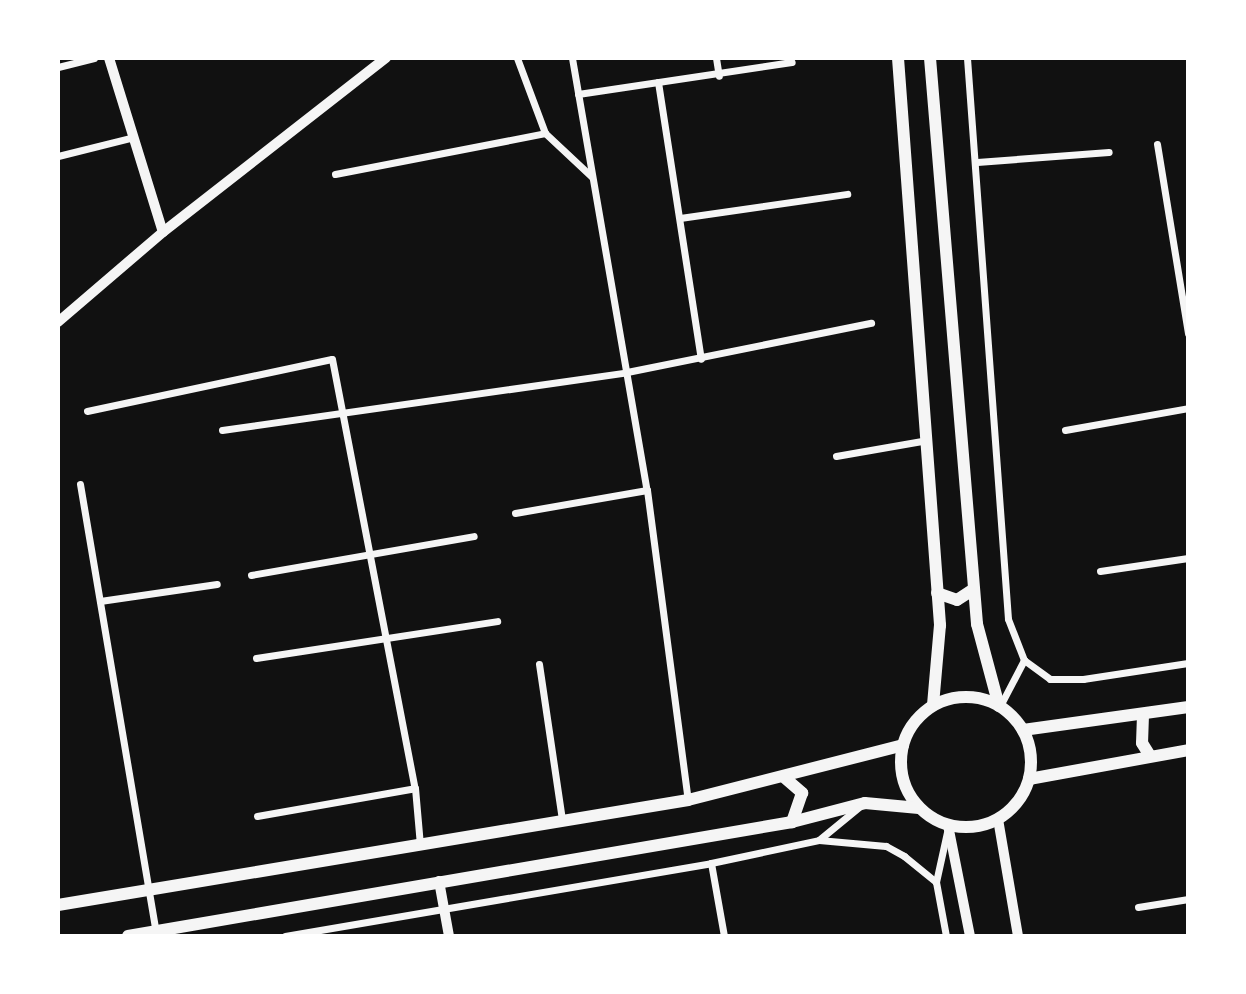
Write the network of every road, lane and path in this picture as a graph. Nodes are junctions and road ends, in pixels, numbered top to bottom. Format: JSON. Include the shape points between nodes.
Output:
{"nodes":[{"id":1,"x":94,"y":58,"type":"edge"},
{"id":2,"x":109,"y":58,"type":"edge"},
{"id":3,"x":386,"y":58,"type":"edge"},
{"id":4,"x":517,"y":58,"type":"edge"},
{"id":5,"x":572,"y":58,"type":"edge"},
{"id":6,"x":716,"y":58,"type":"edge"},
{"id":7,"x":898,"y":58,"type":"edge"},
{"id":8,"x":930,"y":58,"type":"edge"},
{"id":9,"x":967,"y":58,"type":"edge"},
{"id":10,"x":792,"y":62,"type":"dead end"},
{"id":11,"x":58,"y":67,"type":"edge"},
{"id":12,"x":719,"y":76,"type":"junction"},
{"id":13,"x":658,"y":82,"type":"junction"},
{"id":14,"x":578,"y":94,"type":"junction"},
{"id":15,"x":545,"y":132,"type":"junction"},
{"id":16,"x":134,"y":137,"type":"junction"},
{"id":17,"x":1157,"y":144,"type":"dead end"},
{"id":18,"x":1109,"y":152,"type":"dead end"},
{"id":19,"x":58,"y":156,"type":"edge"},
{"id":20,"x":977,"y":162,"type":"junction"},
{"id":21,"x":335,"y":174,"type":"dead end"},
{"id":22,"x":593,"y":177,"type":"junction"},
{"id":23,"x":848,"y":194,"type":"dead end"},
{"id":24,"x":680,"y":218,"type":"junction"},
{"id":25,"x":163,"y":232,"type":"junction"},
{"id":26,"x":58,"y":322,"type":"edge"},
{"id":27,"x":871,"y":323,"type":"dead end"},
{"id":28,"x":1188,"y":333,"type":"edge"},
{"id":29,"x":701,"y":359,"type":"junction"},
{"id":30,"x":627,"y":372,"type":"junction"},
{"id":31,"x":1188,"y":408,"type":"edge"},
{"id":32,"x":87,"y":411,"type":"dead end"},
{"id":33,"x":343,"y":414,"type":"junction"},
{"id":34,"x":222,"y":430,"type":"dead end"},
{"id":35,"x":1065,"y":430,"type":"dead end"},
{"id":36,"x":928,"y":440,"type":"junction"},
{"id":37,"x":836,"y":456,"type":"dead end"},
{"id":38,"x":80,"y":484,"type":"dead end"},
{"id":39,"x":648,"y":490,"type":"junction"},
{"id":40,"x":515,"y":513,"type":"dead end"},
{"id":41,"x":474,"y":536,"type":"dead end"},
{"id":42,"x":370,"y":555,"type":"junction"},
{"id":43,"x":1188,"y":558,"type":"edge"},
{"id":44,"x":1100,"y":571,"type":"dead end"},
{"id":45,"x":251,"y":575,"type":"dead end"},
{"id":46,"x":217,"y":584,"type":"dead end"},
{"id":47,"x":974,"y":589,"type":"junction"},
{"id":48,"x":937,"y":593,"type":"junction"},
{"id":49,"x":100,"y":601,"type":"junction"},
{"id":50,"x":497,"y":621,"type":"dead end"},
{"id":51,"x":386,"y":638,"type":"junction"},
{"id":52,"x":256,"y":658,"type":"dead end"},
{"id":53,"x":1024,"y":660,"type":"junction"},
{"id":54,"x":1188,"y":663,"type":"edge"},
{"id":55,"x":539,"y":664,"type":"dead end"},
{"id":56,"x":933,"y":705,"type":"junction"},
{"id":57,"x":999,"y":706,"type":"junction"},
{"id":58,"x":1188,"y":707,"type":"edge"},
{"id":59,"x":1143,"y":715,"type":"junction"},
{"id":60,"x":1023,"y":730,"type":"junction"},
{"id":61,"x":903,"y":745,"type":"junction"},
{"id":62,"x":1188,"y":750,"type":"edge"},
{"id":63,"x":1150,"y":756,"type":"junction"},
{"id":64,"x":785,"y":778,"type":"junction"},
{"id":65,"x":1029,"y":779,"type":"junction"},
{"id":66,"x":415,"y":788,"type":"junction"},
{"id":67,"x":688,"y":800,"type":"junction"},
{"id":68,"x":864,"y":803,"type":"junction"},
{"id":69,"x":919,"y":808,"type":"junction"},
{"id":70,"x":257,"y":816,"type":"dead end"},
{"id":71,"x":998,"y":819,"type":"junction"},
{"id":72,"x":562,"y":820,"type":"junction"},
{"id":73,"x":792,"y":822,"type":"junction"},
{"id":74,"x":948,"y":825,"type":"junction"},
{"id":75,"x":819,"y":840,"type":"junction"},
{"id":76,"x":419,"y":845,"type":"junction"},
{"id":77,"x":711,"y":863,"type":"junction"},
{"id":78,"x":439,"y":881,"type":"junction"},
{"id":79,"x":936,"y":882,"type":"junction"},
{"id":80,"x":149,"y":890,"type":"junction"},
{"id":81,"x":1188,"y":899,"type":"edge"},
{"id":82,"x":58,"y":905,"type":"edge"},
{"id":83,"x":445,"y":907,"type":"junction"},
{"id":84,"x":1138,"y":908,"type":"dead end"},
{"id":85,"x":156,"y":932,"type":"junction"},
{"id":86,"x":128,"y":936,"type":"edge"},
{"id":87,"x":285,"y":936,"type":"edge"},
{"id":88,"x":449,"y":936,"type":"edge"},
{"id":89,"x":724,"y":936,"type":"edge"},
{"id":90,"x":946,"y":936,"type":"edge"},
{"id":91,"x":970,"y":936,"type":"edge"},
{"id":92,"x":1018,"y":936,"type":"edge"}],
"edges":[{"from":1,"to":11,"type":"street"},
{"from":2,"to":16,"type":"street"},
{"from":3,"to":25,"type":"street"},
{"from":4,"to":15,"type":"street"},
{"from":5,"to":14,"type":"street"},
{"from":6,"to":12,"type":"street"},
{"from":7,"to":36,"type":"main road"},
{"from":8,"to":47,"type":"main road"},
{"from":9,"to":20,"type":"street"},
{"from":10,"to":12,"type":"street"},
{"from":12,"to":13,"type":"street"},
{"from":13,"to":14,"type":"street"},
{"from":13,"to":24,"type":"street"},
{"from":14,"to":22,"type":"street"},
{"from":15,"to":21,"type":"street"},
{"from":15,"to":22,"type":"street"},
{"from":16,"to":19,"type":"street"},
{"from":16,"to":25,"type":"street"},
{"from":17,"to":28,"type":"street"},
{"from":18,"to":20,"type":"street"},
{"from":20,"to":53,"type":"street","via":[[1001,561],[1008,619]]},
{"from":22,"to":30,"type":"street"},
{"from":23,"to":24,"type":"street"},
{"from":24,"to":29,"type":"street"},
{"from":25,"to":26,"type":"street"},
{"from":27,"to":29,"type":"street"},
{"from":29,"to":30,"type":"street"},
{"from":30,"to":33,"type":"street"},
{"from":30,"to":39,"type":"street"},
{"from":31,"to":35,"type":"street"},
{"from":32,"to":33,"type":"street","via":[[332,359]]},
{"from":33,"to":34,"type":"street"},
{"from":33,"to":42,"type":"street"},
{"from":36,"to":37,"type":"street"},
{"from":36,"to":48,"type":"main road"},
{"from":38,"to":49,"type":"street"},
{"from":39,"to":40,"type":"street"},
{"from":39,"to":67,"type":"street"},
{"from":41,"to":42,"type":"street"},
{"from":42,"to":45,"type":"street"},
{"from":42,"to":51,"type":"street"},
{"from":43,"to":44,"type":"street"},
{"from":46,"to":49,"type":"street"},
{"from":47,"to":48,"type":"main road","via":[[957,600]]},
{"from":47,"to":57,"type":"main road","via":[[977,624]]},
{"from":48,"to":56,"type":"main road","via":[[940,625]]},
{"from":49,"to":80,"type":"street"},
{"from":50,"to":51,"type":"street"},
{"from":51,"to":52,"type":"street"},
{"from":51,"to":66,"type":"street"},
{"from":53,"to":54,"type":"street","via":[[1051,679],[1083,679]]},
{"from":53,"to":57,"type":"street"},
{"from":55,"to":72,"type":"street"},
{"from":56,"to":57,"type":"main road","via":[[973,697]]},
{"from":56,"to":61,"type":"main road","via":[[909,729]]},
{"from":57,"to":60,"type":"main road"},
{"from":58,"to":59,"type":"main road"},
{"from":59,"to":60,"type":"main road"},
{"from":59,"to":63,"type":"main road","via":[[1142,743]]},
{"from":60,"to":65,"type":"main road","via":[[1031,762]]},
{"from":61,"to":64,"type":"main road"},
{"from":61,"to":69,"type":"main road","via":[[902,779]]},
{"from":62,"to":63,"type":"main road"},
{"from":63,"to":65,"type":"main road"},
{"from":64,"to":67,"type":"main road"},
{"from":64,"to":73,"type":"main road","via":[[802,793]]},
{"from":65,"to":71,"type":"main road","via":[[1022,795]]},
{"from":66,"to":70,"type":"street"},
{"from":66,"to":76,"type":"street"},
{"from":67,"to":72,"type":"main road"},
{"from":68,"to":69,"type":"main road"},
{"from":68,"to":73,"type":"main road"},
{"from":68,"to":75,"type":"street"},
{"from":69,"to":74,"type":"main road"},
{"from":71,"to":74,"type":"main road","via":[[982,825]]},
{"from":71,"to":92,"type":"main road"},
{"from":72,"to":76,"type":"main road"},
{"from":73,"to":78,"type":"main road"},
{"from":74,"to":79,"type":"street"},
{"from":74,"to":91,"type":"main road"},
{"from":75,"to":77,"type":"street"},
{"from":75,"to":79,"type":"street","via":[[886,846]]},
{"from":76,"to":80,"type":"main road"},
{"from":77,"to":83,"type":"street"},
{"from":77,"to":89,"type":"street"},
{"from":78,"to":83,"type":"street"},
{"from":78,"to":85,"type":"main road"},
{"from":79,"to":90,"type":"street"},
{"from":80,"to":82,"type":"main road"},
{"from":80,"to":85,"type":"street"},
{"from":81,"to":84,"type":"street"},
{"from":83,"to":87,"type":"street"},
{"from":83,"to":88,"type":"street"},
{"from":85,"to":86,"type":"main road"}]}
